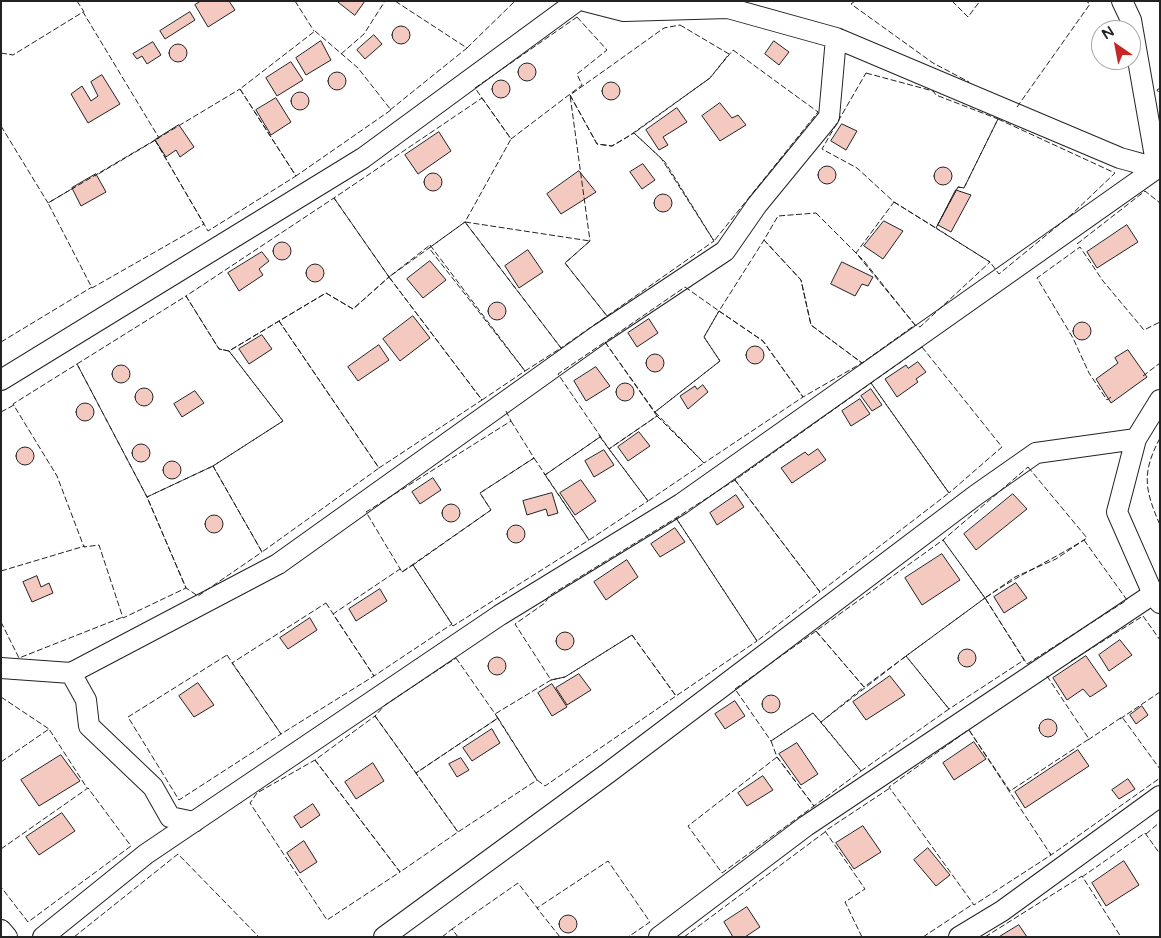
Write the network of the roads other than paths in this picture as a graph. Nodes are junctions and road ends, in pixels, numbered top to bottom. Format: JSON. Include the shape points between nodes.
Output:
{"nodes":[{"id":1,"x":577,"y":1,"type":"edge"},
{"id":2,"x":585,"y":1,"type":"edge"},
{"id":3,"x":1122,"y":1,"type":"edge"},
{"id":4,"x":755,"y":8,"type":"edge"},
{"id":5,"x":836,"y":38,"type":"junction"},
{"id":6,"x":1159,"y":168,"type":"edge"},
{"id":7,"x":1,"y":380,"type":"edge"},
{"id":8,"x":1160,"y":400,"type":"edge"},
{"id":9,"x":1136,"y":439,"type":"junction"},
{"id":10,"x":1156,"y":598,"type":"edge"},
{"id":11,"x":1,"y":668,"type":"edge"},
{"id":12,"x":71,"y":673,"type":"junction"},
{"id":13,"x":1160,"y":796,"type":"edge"},
{"id":14,"x":194,"y":822,"type":"junction"},
{"id":15,"x":1,"y":930,"type":"edge"},
{"id":16,"x":7,"y":937,"type":"edge"},
{"id":17,"x":42,"y":937,"type":"edge"},
{"id":18,"x":384,"y":937,"type":"edge"},
{"id":19,"x":659,"y":937,"type":"edge"},
{"id":20,"x":959,"y":937,"type":"edge"}],
"edges":[{"from":1,"to":7,"type":"street","via":[[362,158]]},
{"from":2,"to":4,"type":"street","via":[[624,11]]},
{"from":3,"to":6,"type":"street","via":[[1131,20]]},
{"from":4,"to":5,"type":"street"},
{"from":5,"to":6,"type":"street","via":[[1120,158]]},
{"from":5,"to":12,"type":"street","via":[[829,117],[757,205],[725,251],[600,334],[278,564]]},
{"from":6,"to":14,"type":"street","via":[[681,504],[500,616]]},
{"from":8,"to":9,"type":"street"},
{"from":9,"to":10,"type":"street","via":[[1117,512]]},
{"from":9,"to":18,"type":"street","via":[[1036,453]]},
{"from":10,"to":19,"type":"street","via":[[806,826]]},
{"from":11,"to":12,"type":"street"},
{"from":12,"to":14,"type":"street","via":[[86,700],[89,726],[153,787],[170,816]]},
{"from":13,"to":20,"type":"street","via":[[1002,911]]},
{"from":14,"to":17,"type":"street","via":[[146,854]]},
{"from":15,"to":16,"type":"street"}]}
